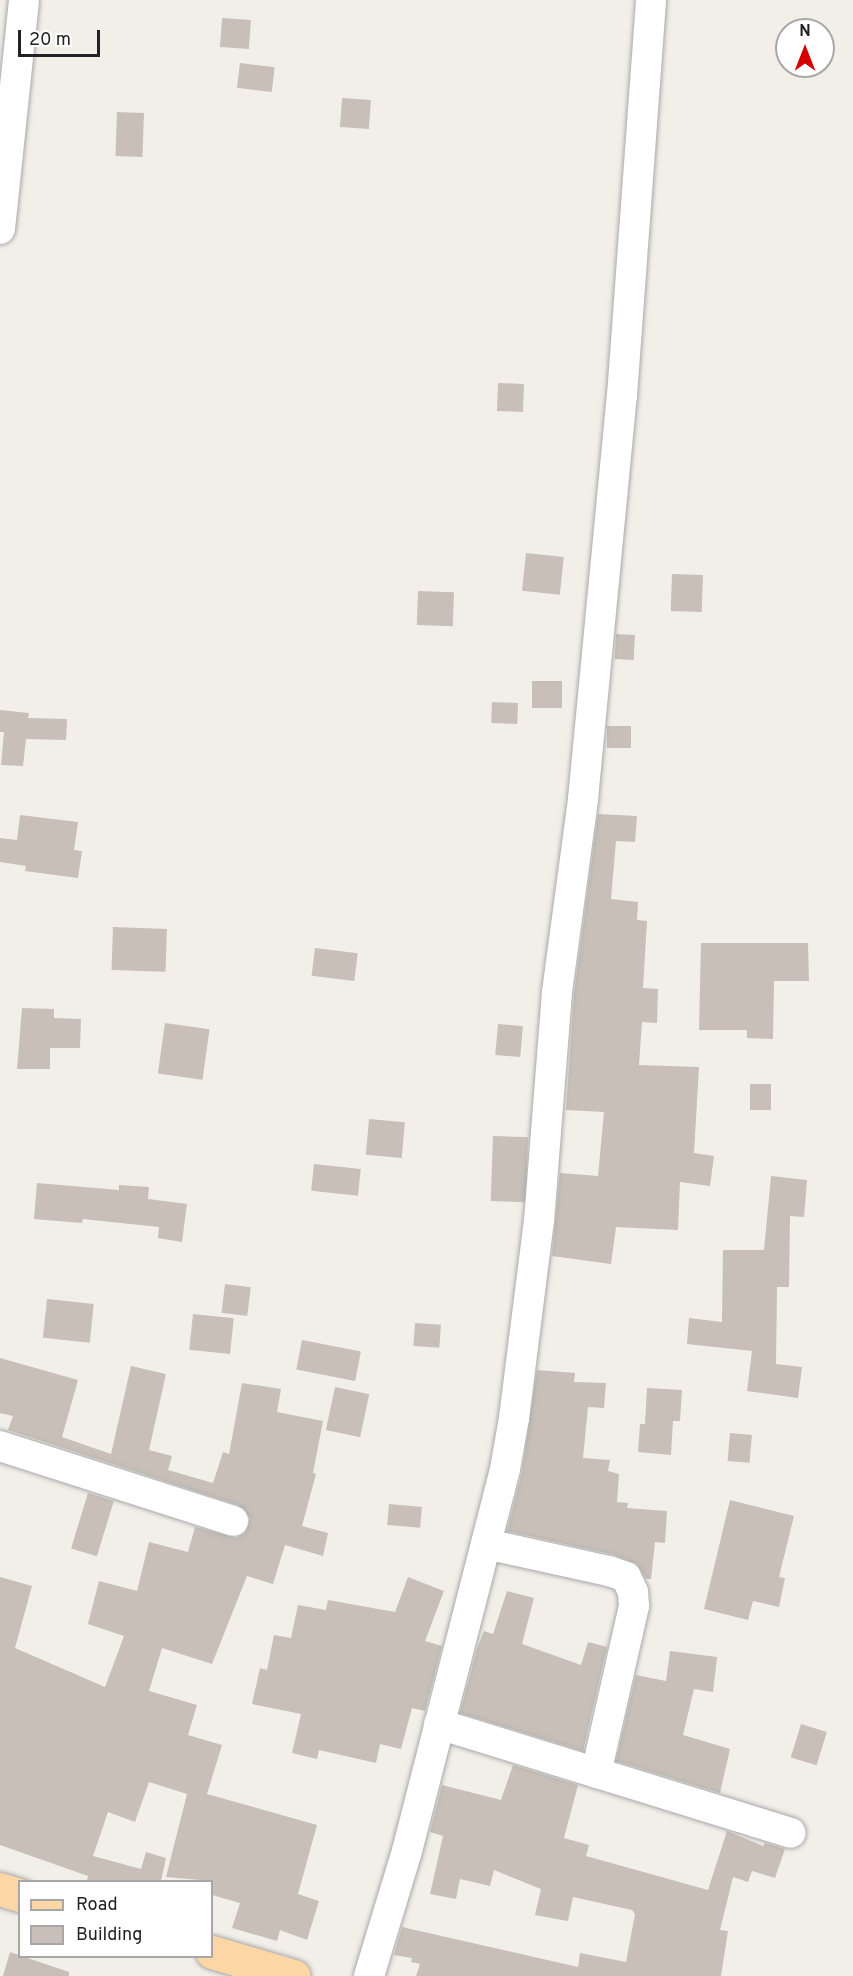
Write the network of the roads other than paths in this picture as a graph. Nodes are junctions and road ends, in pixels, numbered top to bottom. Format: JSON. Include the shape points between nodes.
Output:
{"nodes":[{"id":1,"x":651,"y":0,"type":"edge"},
{"id":2,"x":15,"y":16,"type":"edge"},
{"id":3,"x":0,"y":229,"type":"edge"},
{"id":4,"x":0,"y":1446,"type":"edge"},
{"id":5,"x":233,"y":1521,"type":"dead end"},
{"id":6,"x":486,"y":1544,"type":"junction"},
{"id":7,"x":439,"y":1724,"type":"junction"},
{"id":8,"x":596,"y":1773,"type":"junction"},
{"id":9,"x":791,"y":1833,"type":"dead end"},
{"id":10,"x":0,"y":1889,"type":"edge"},
{"id":11,"x":18,"y":1894,"type":"edge"},
{"id":12,"x":213,"y":1952,"type":"edge"},
{"id":13,"x":294,"y":1976,"type":"edge"},
{"id":14,"x":369,"y":1976,"type":"edge"}],
"edges":[{"from":1,"to":6,"type":"street","via":[[621,407],[583,799],[557,992],[538,1221],[505,1469]]},
{"from":2,"to":3,"type":"street"},
{"from":4,"to":5,"type":"street"},
{"from":6,"to":7,"type":"street"},
{"from":6,"to":8,"type":"street","via":[[626,1577],[634,1606]]},
{"from":7,"to":8,"type":"street"},
{"from":7,"to":14,"type":"street"},
{"from":8,"to":9,"type":"street"},
{"from":10,"to":11,"type":"main road"},
{"from":12,"to":13,"type":"main road"}]}
